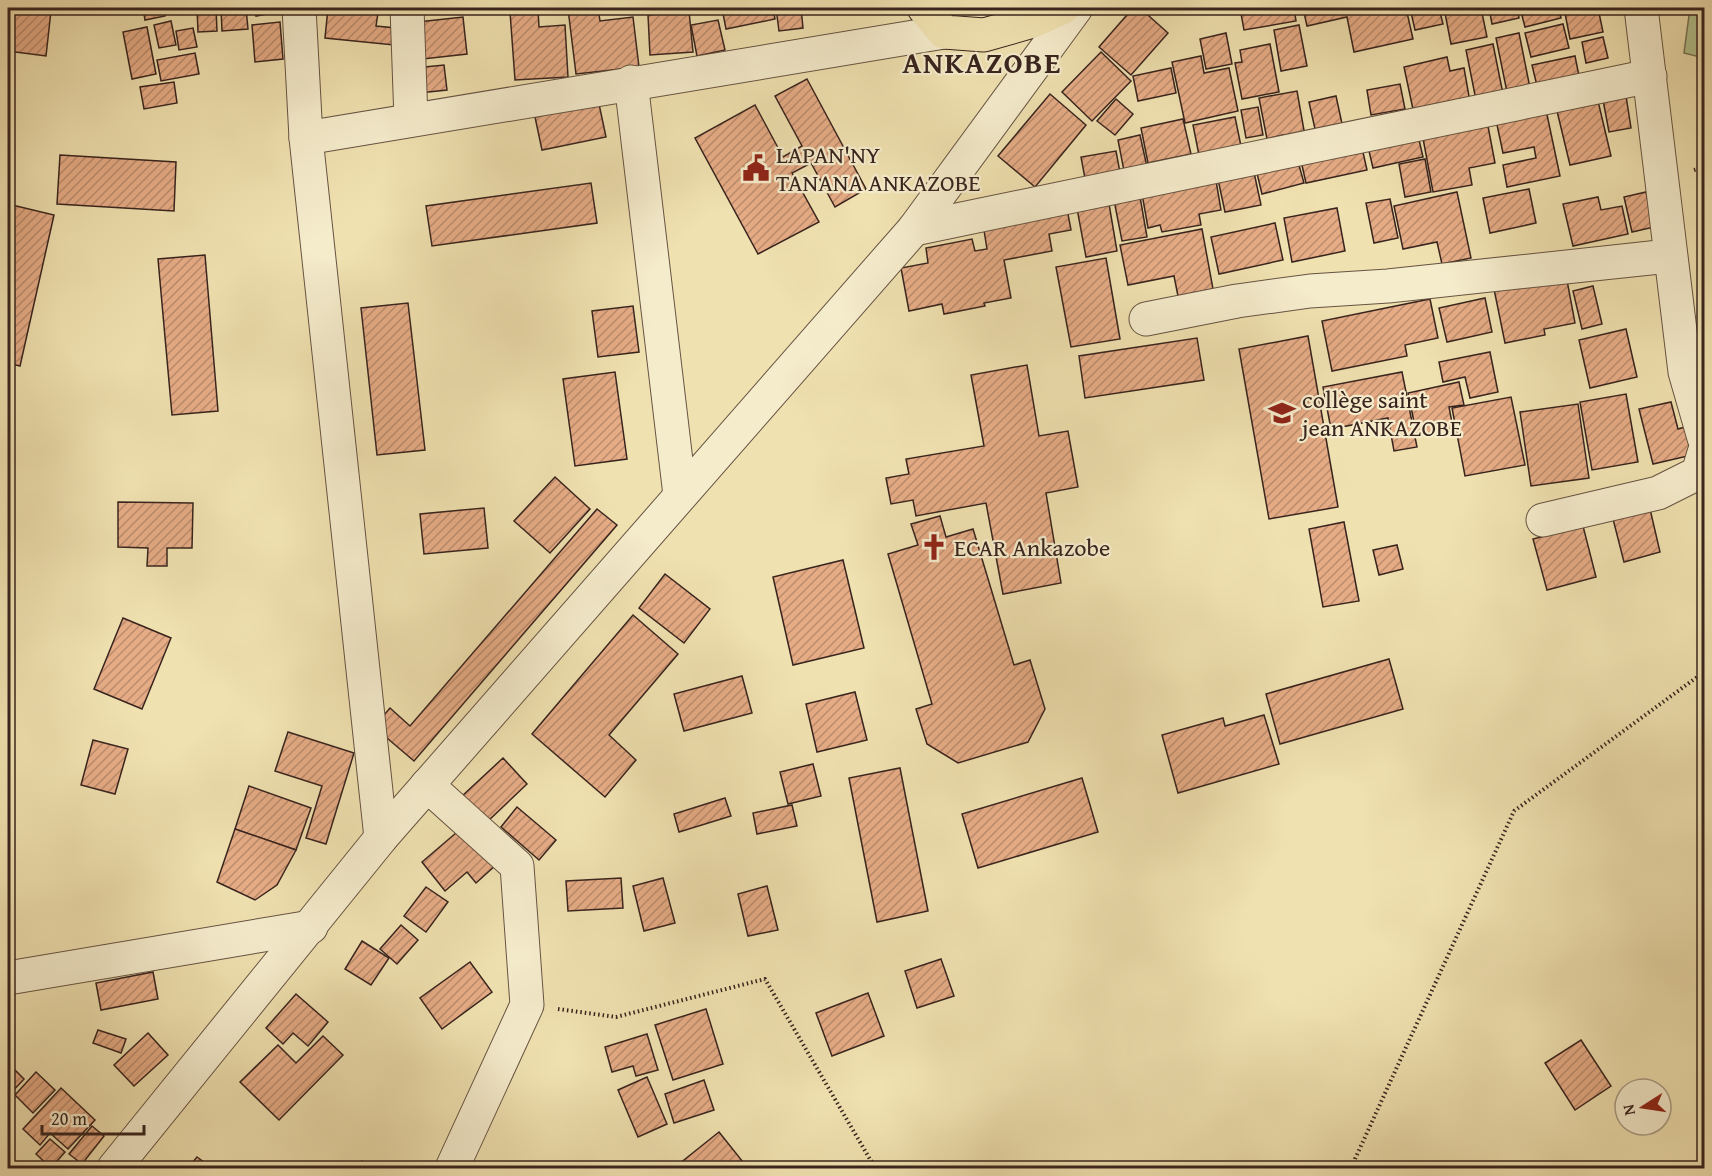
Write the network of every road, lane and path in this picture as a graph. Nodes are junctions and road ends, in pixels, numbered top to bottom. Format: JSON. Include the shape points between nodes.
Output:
{"nodes":[{"id":1,"x":298,"y":8,"type":"edge"},
{"id":2,"x":407,"y":8,"type":"edge"},
{"id":3,"x":1062,"y":8,"type":"edge"},
{"id":4,"x":1076,"y":8,"type":"edge"},
{"id":5,"x":1641,"y":8,"type":"edge"},
{"id":6,"x":934,"y":20,"type":"edge"},
{"id":7,"x":1650,"y":76,"type":"junction"},
{"id":8,"x":631,"y":82,"type":"junction"},
{"id":9,"x":411,"y":120,"type":"junction"},
{"id":10,"x":306,"y":138,"type":"junction"},
{"id":11,"x":914,"y":229,"type":"junction"},
{"id":12,"x":1669,"y":256,"type":"junction"},
{"id":13,"x":1146,"y":319,"type":"dead end"},
{"id":14,"x":1704,"y":438,"type":"edge"},
{"id":15,"x":1704,"y":453,"type":"edge"},
{"id":16,"x":680,"y":495,"type":"junction"},
{"id":17,"x":1543,"y":520,"type":"dead end"},
{"id":18,"x":1704,"y":672,"type":"edge"},
{"id":19,"x":427,"y":785,"type":"junction"},
{"id":20,"x":381,"y":838,"type":"junction"},
{"id":21,"x":311,"y":927,"type":"junction"},
{"id":22,"x":8,"y":978,"type":"edge"},
{"id":23,"x":528,"y":1005,"type":"junction"},
{"id":24,"x":114,"y":1168,"type":"edge"},
{"id":25,"x":452,"y":1168,"type":"edge"},
{"id":26,"x":881,"y":1168,"type":"edge"},
{"id":27,"x":1354,"y":1168,"type":"edge"}],
"edges":[{"from":1,"to":10,"type":"street"},
{"from":2,"to":9,"type":"street"},
{"from":3,"to":6,"type":"main road","via":[[984,35]]},
{"from":4,"to":11,"type":"street"},
{"from":5,"to":7,"type":"street"},
{"from":6,"to":8,"type":"street"},
{"from":7,"to":11,"type":"street"},
{"from":7,"to":12,"type":"street"},
{"from":8,"to":9,"type":"street"},
{"from":8,"to":16,"type":"street"},
{"from":9,"to":10,"type":"street"},
{"from":10,"to":20,"type":"street"},
{"from":11,"to":16,"type":"street"},
{"from":12,"to":13,"type":"street","via":[[1310,291]]},
{"from":12,"to":14,"type":"street","via":[[1685,372]]},
{"from":15,"to":17,"type":"street","via":[[1698,473],[1658,493]]},
{"from":16,"to":19,"type":"street"},
{"from":18,"to":27,"type":"path","via":[[1514,811]]},
{"from":19,"to":20,"type":"street"},
{"from":19,"to":23,"type":"street","via":[[517,866]]},
{"from":20,"to":21,"type":"street"},
{"from":21,"to":22,"type":"street"},
{"from":21,"to":24,"type":"street"},
{"from":23,"to":25,"type":"street"},
{"from":23,"to":26,"type":"path","via":[[616,1017],[765,979],[871,1161]]}]}
